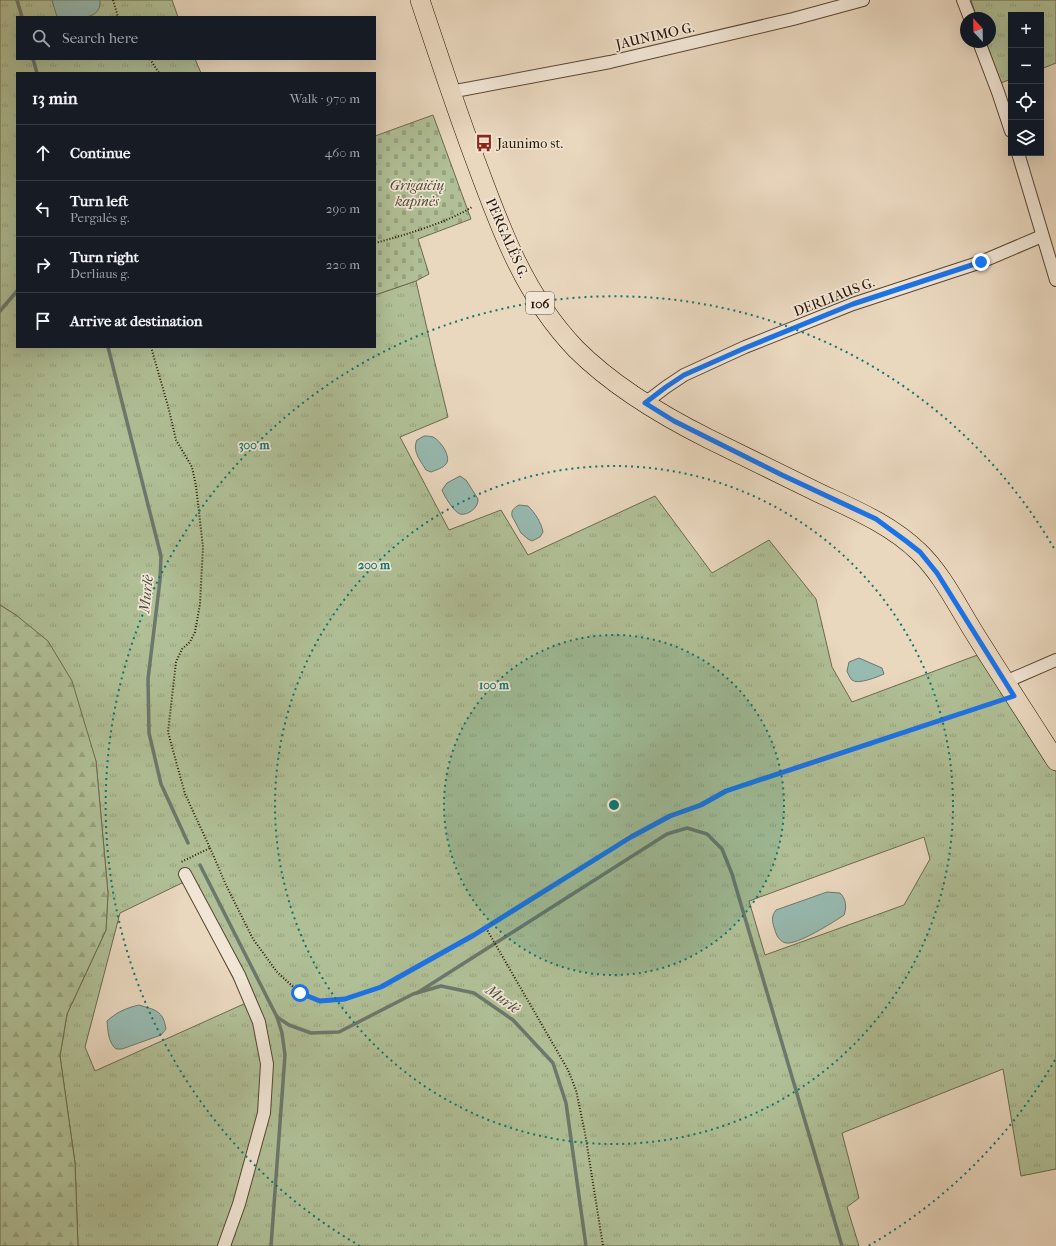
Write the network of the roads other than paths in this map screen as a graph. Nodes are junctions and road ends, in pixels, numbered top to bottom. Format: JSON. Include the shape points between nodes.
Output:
{"nodes":[{"id":1,"x":420,"y":0,"type":"edge"},
{"id":2,"x":863,"y":0,"type":"edge"},
{"id":3,"x":963,"y":0,"type":"edge"},
{"id":4,"x":968,"y":12,"type":"edge"},
{"id":5,"x":981,"y":48,"type":"edge"},
{"id":6,"x":450,"y":92,"type":"junction"},
{"id":7,"x":1008,"y":122,"type":"edge"},
{"id":8,"x":1019,"y":156,"type":"edge"},
{"id":9,"x":1042,"y":236,"type":"junction"},
{"id":10,"x":1056,"y":280,"type":"edge"},
{"id":11,"x":645,"y":403,"type":"junction"},
{"id":12,"x":1056,"y":660,"type":"edge"},
{"id":13,"x":1009,"y":689,"type":"junction"},
{"id":14,"x":1056,"y":761,"type":"edge"},
{"id":15,"x":185,"y":874,"type":"dead end"},
{"id":16,"x":224,"y":1246,"type":"edge"}],
"edges":[{"from":1,"to":6,"type":"main road","name":"PERGALĖS G.","number":"106"},
{"from":2,"to":6,"type":"street","name":"JAUNIMO G.","via":[[610,62]]},
{"from":3,"to":4,"type":"street"},
{"from":5,"to":7,"type":"street"},
{"from":6,"to":11,"type":"main road","name":"PERGALĖS G.","number":"106","via":[[492,207],[509,248],[532,292],[576,348],[604,374]]},
{"from":8,"to":9,"type":"street"},
{"from":9,"to":10,"type":"street"},
{"from":9,"to":11,"type":"street","name":"DERLIAUS G.","via":[[981,262],[853,304],[745,348],[684,375]]},
{"from":11,"to":13,"type":"main road","name":"PERGALĖS G.","number":"106","via":[[674,421],[876,519],[906,541],[920,552],[937,573]]},
{"from":12,"to":13,"type":"street"},
{"from":13,"to":14,"type":"main road","name":"PERGALĖS G.","number":"106"},
{"from":15,"to":16,"type":"street","via":[[254,1008],[267,1064],[264,1113],[240,1204]]}]}
